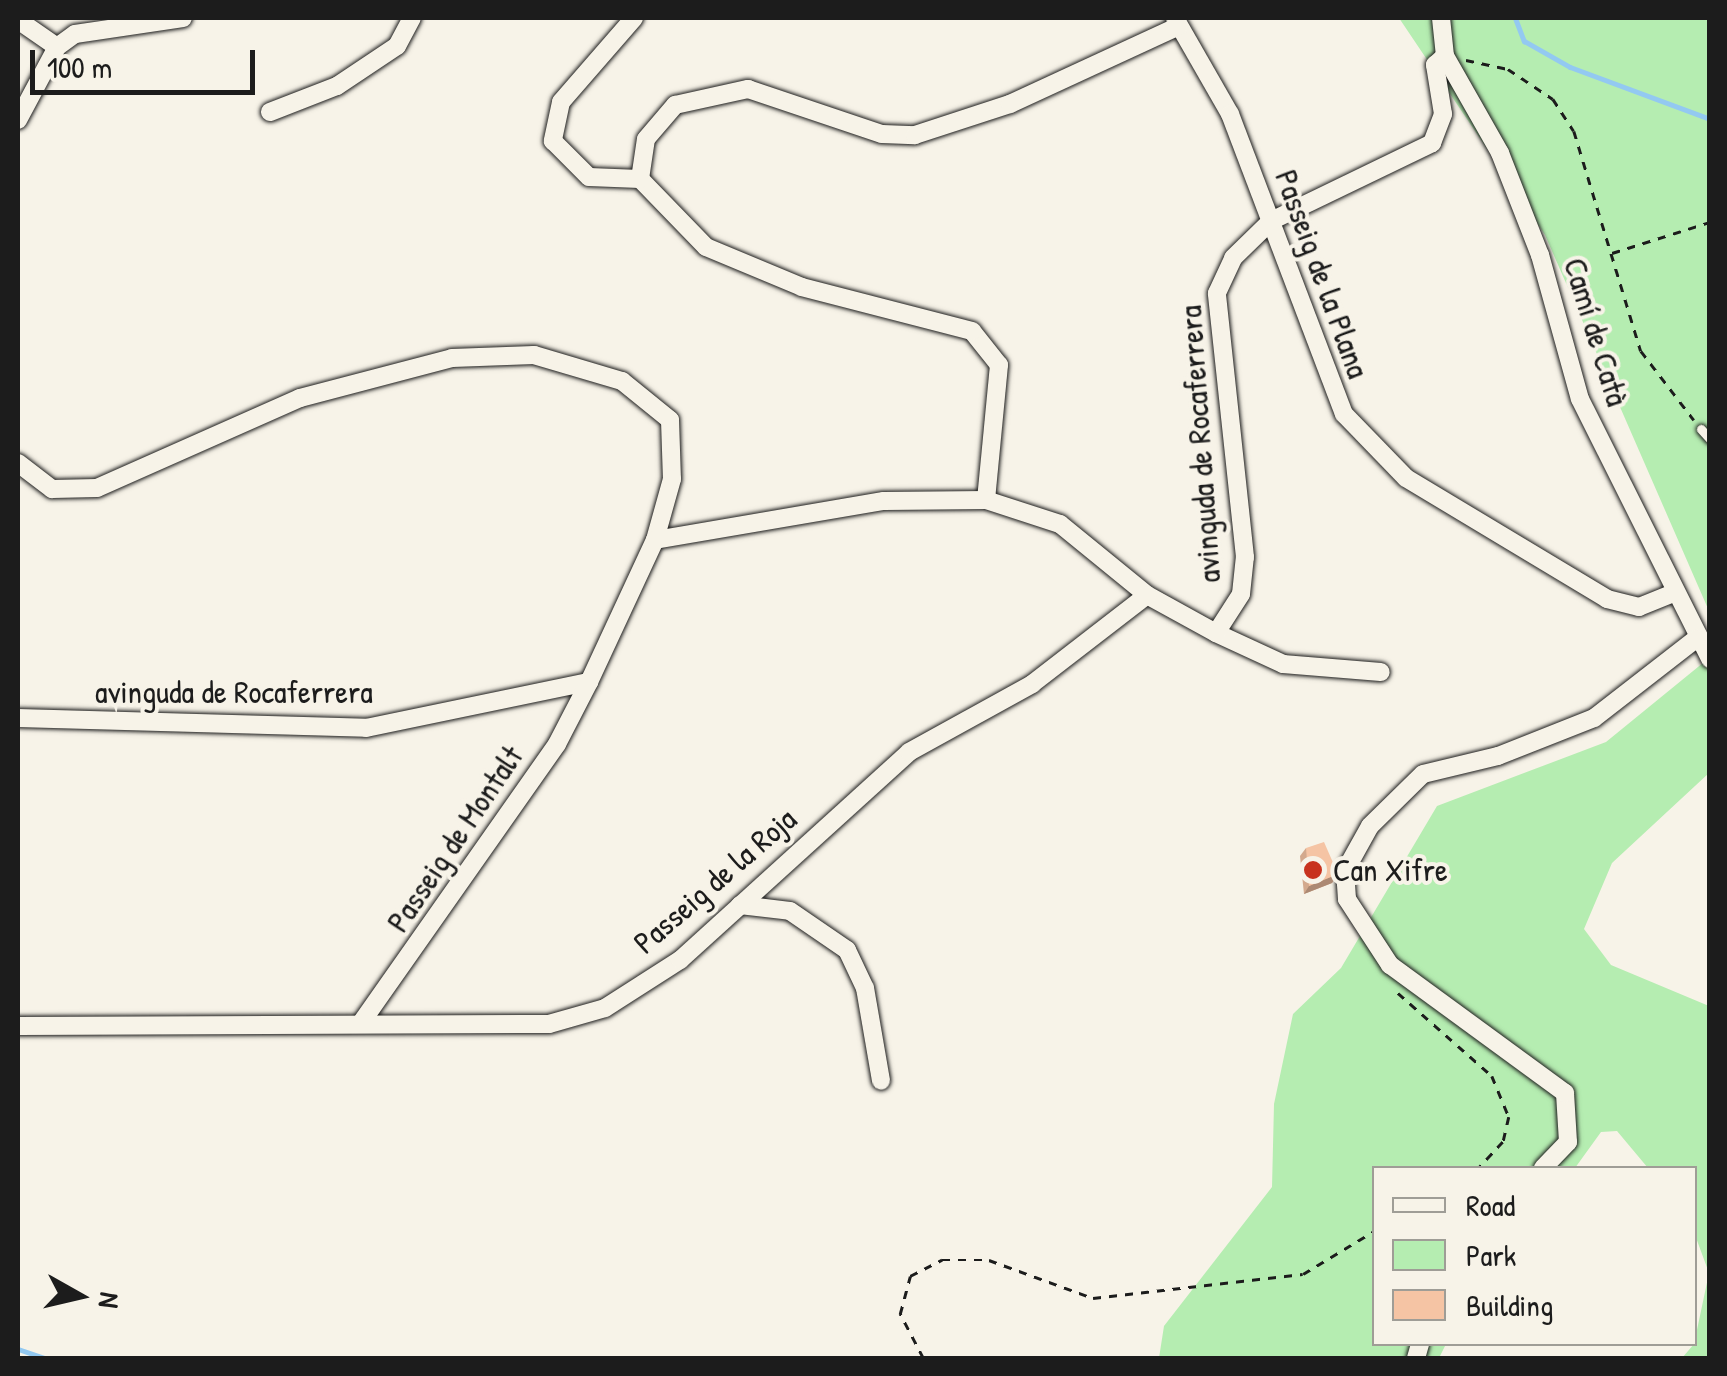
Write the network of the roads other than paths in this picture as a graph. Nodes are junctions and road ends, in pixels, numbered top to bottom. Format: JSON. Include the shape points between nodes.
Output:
{"nodes":[{"id":1,"x":184,"y":18,"type":"edge"},
{"id":2,"x":412,"y":18,"type":"edge"},
{"id":3,"x":634,"y":18,"type":"edge"},
{"id":4,"x":1441,"y":18,"type":"edge"},
{"id":5,"x":18,"y":20,"type":"edge"},
{"id":6,"x":1177,"y":22,"type":"edge"},
{"id":7,"x":57,"y":47,"type":"junction"},
{"id":8,"x":1445,"y":56,"type":"junction"},
{"id":9,"x":270,"y":112,"type":"dead end"},
{"id":10,"x":18,"y":120,"type":"edge"},
{"id":11,"x":640,"y":179,"type":"junction"},
{"id":12,"x":1270,"y":222,"type":"junction"},
{"id":13,"x":1701,"y":429,"type":"road end"},
{"id":14,"x":1710,"y":439,"type":"edge"},
{"id":15,"x":18,"y":463,"type":"edge"},
{"id":16,"x":986,"y":500,"type":"junction"},
{"id":17,"x":655,"y":540,"type":"junction"},
{"id":18,"x":1674,"y":593,"type":"junction"},
{"id":19,"x":1147,"y":595,"type":"junction"},
{"id":20,"x":1216,"y":633,"type":"junction"},
{"id":21,"x":1696,"y":638,"type":"junction"},
{"id":22,"x":1710,"y":659,"type":"edge"},
{"id":23,"x":1381,"y":672,"type":"dead end"},
{"id":24,"x":589,"y":682,"type":"junction"},
{"id":25,"x":18,"y":718,"type":"edge"},
{"id":26,"x":740,"y":905,"type":"junction"},
{"id":27,"x":360,"y":1023,"type":"junction"},
{"id":28,"x":18,"y":1026,"type":"edge"},
{"id":29,"x":881,"y":1081,"type":"dead end"},
{"id":30,"x":1545,"y":1166,"type":"edge"}],
"edges":[{"from":1,"to":7,"type":"street","via":[[102,26]]},
{"from":2,"to":9,"type":"street","via":[[396,46],[367,66]]},
{"from":3,"to":11,"type":"street","via":[[561,102],[552,141],[589,176]]},
{"from":4,"to":8,"type":"street","name":"Camí de Catà"},
{"from":5,"to":7,"type":"street"},
{"from":6,"to":11,"type":"street","via":[[1010,104],[915,135],[882,134],[748,89],[706,94],[654,125]]},
{"from":6,"to":12,"type":"street","name":"Passeig de la Plana","via":[[1230,114]]},
{"from":7,"to":10,"type":"street"},
{"from":8,"to":12,"type":"street","name":"avinguda de Rocaferrera","via":[[1435,65],[1443,114],[1432,144]]},
{"from":8,"to":18,"type":"street","name":"Camí de Catà","via":[[1500,153],[1580,399]]},
{"from":11,"to":16,"type":"street","via":[[706,247],[802,287],[972,331],[999,364]]},
{"from":12,"to":18,"type":"street","name":"Passeig de la Plana","via":[[1330,390],[1406,478],[1607,598],[1639,607]]},
{"from":12,"to":20,"type":"street","name":"avinguda de Rocaferrera","via":[[1232,258],[1218,293],[1245,557],[1241,594]]},
{"from":13,"to":14,"type":"lane"},
{"from":15,"to":17,"type":"street","via":[[52,489],[97,488],[300,398],[452,358],[534,355],[622,381],[670,420],[672,479]]},
{"from":16,"to":17,"type":"street","name":"avinguda de Rocaferrera","via":[[884,501]]},
{"from":16,"to":19,"type":"street","name":"avinguda de Rocaferrera","via":[[1060,524]]},
{"from":17,"to":24,"type":"street"},
{"from":18,"to":21,"type":"street","name":"Camí de Catà"},
{"from":19,"to":20,"type":"street","name":"avinguda de Rocaferrera"},
{"from":19,"to":26,"type":"street","name":"Passeig de la Roja","via":[[1032,684],[909,752]]},
{"from":20,"to":23,"type":"street","via":[[1283,664]]},
{"from":21,"to":22,"type":"street","name":"Camí de Catà"},
{"from":21,"to":30,"type":"street","via":[[1594,718],[1498,756],[1423,774],[1370,826],[1345,871],[1348,899],[1390,966],[1566,1094],[1568,1142]]},
{"from":24,"to":25,"type":"street","name":"avinguda de Rocaferrera","via":[[366,728]]},
{"from":24,"to":27,"type":"street","name":"Passeig de Montalt","via":[[557,744]]},
{"from":26,"to":27,"type":"street","name":"Passeig de la Roja","via":[[605,1008],[549,1024]]},
{"from":26,"to":29,"type":"street","via":[[790,911],[847,950],[865,988]]},
{"from":27,"to":28,"type":"street","name":"Passeig de la Roja"}]}
